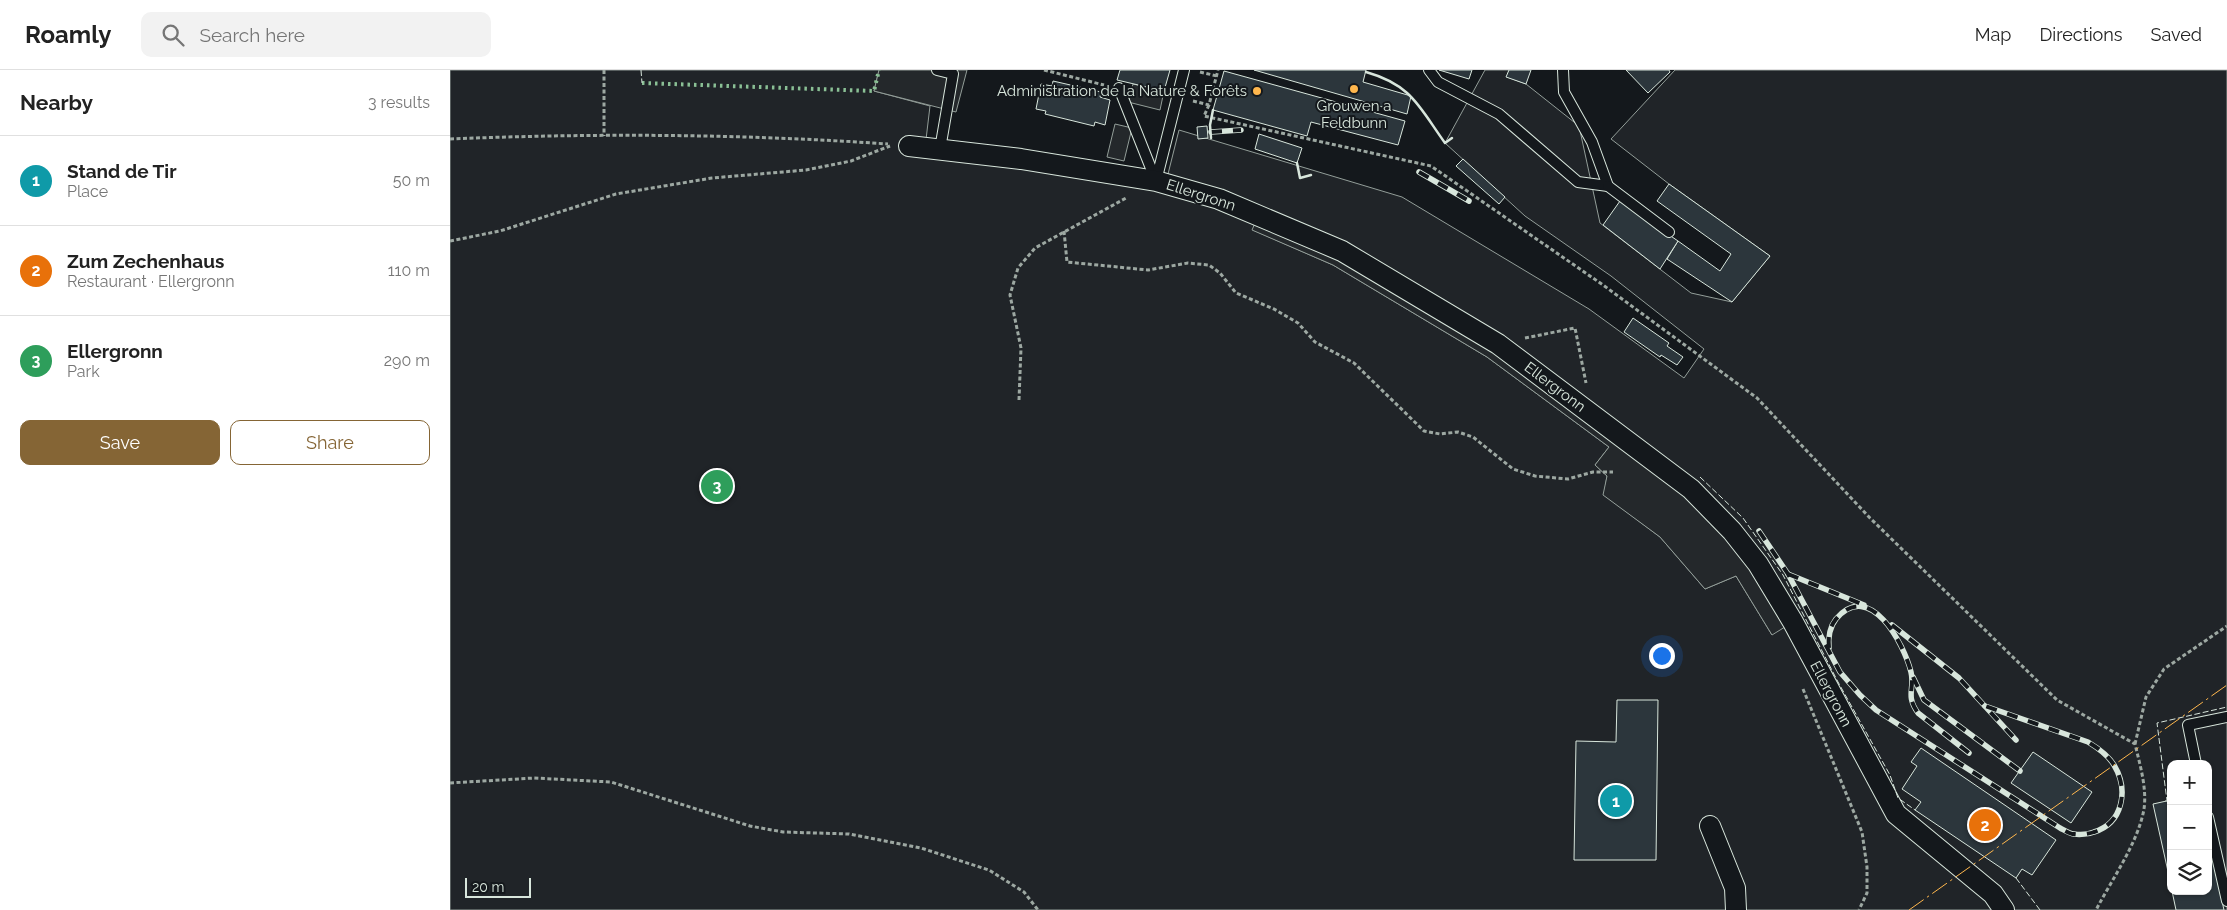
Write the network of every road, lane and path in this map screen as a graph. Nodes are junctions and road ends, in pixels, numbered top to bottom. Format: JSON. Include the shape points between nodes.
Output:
{"nodes":[{"id":1,"x":604,"y":70,"type":"edge"},
{"id":2,"x":937,"y":70,"type":"edge"},
{"id":3,"x":1044,"y":70,"type":"edge"},
{"id":4,"x":1184,"y":70,"type":"edge"},
{"id":5,"x":1194,"y":70,"type":"edge"},
{"id":6,"x":1218,"y":70,"type":"edge"},
{"id":7,"x":1428,"y":70,"type":"edge"},
{"id":8,"x":1562,"y":70,"type":"edge"},
{"id":9,"x":1216,"y":76,"type":"junction"},
{"id":10,"x":1119,"y":88,"type":"joint"},
{"id":11,"x":1189,"y":100,"type":"dead end"},
{"id":12,"x":1209,"y":106,"type":"junction"},
{"id":13,"x":604,"y":136,"type":"junction"},
{"id":14,"x":450,"y":138,"type":"edge"},
{"id":15,"x":909,"y":146,"type":"dead end"},
{"id":16,"x":940,"y":150,"type":"junction"},
{"id":17,"x":1156,"y":181,"type":"junction"},
{"id":18,"x":1608,"y":186,"type":"junction"},
{"id":19,"x":1064,"y":232,"type":"junction"},
{"id":20,"x":1668,"y":232,"type":"dead end"},
{"id":21,"x":450,"y":241,"type":"edge"},
{"id":22,"x":1498,"y":344,"type":"junction"},
{"id":23,"x":1019,"y":400,"type":"dead end"},
{"id":24,"x":1592,"y":415,"type":"junction"},
{"id":25,"x":1613,"y":472,"type":"dead end"},
{"id":26,"x":2227,"y":626,"type":"edge"},
{"id":27,"x":1802,"y":687,"type":"dead end"},
{"id":28,"x":2227,"y":717,"type":"edge"},
{"id":29,"x":2135,"y":744,"type":"junction"},
{"id":30,"x":2195,"y":760,"type":"edge"},
{"id":31,"x":450,"y":783,"type":"edge"},
{"id":32,"x":1710,"y":826,"type":"dead end"},
{"id":33,"x":2212,"y":835,"type":"edge"},
{"id":34,"x":2227,"y":901,"type":"edge"},
{"id":35,"x":1038,"y":910,"type":"edge"},
{"id":36,"x":1736,"y":910,"type":"edge"},
{"id":37,"x":1859,"y":910,"type":"edge"},
{"id":38,"x":2004,"y":910,"type":"edge"},
{"id":39,"x":2096,"y":910,"type":"edge"}],
"edges":[{"from":1,"to":13,"type":"path"},
{"from":2,"to":16,"type":"lane","via":[[954,74]]},
{"from":3,"to":10,"type":"path"},
{"from":4,"to":17,"type":"lane"},
{"from":5,"to":9,"type":"path"},
{"from":6,"to":9,"type":"path"},
{"from":7,"to":18,"type":"lane","via":[[1438,82],[1499,114],[1578,182]]},
{"from":8,"to":18,"type":"lane","via":[[1564,92],[1592,142]]},
{"from":9,"to":12,"type":"path"},
{"from":10,"to":17,"type":"lane"},
{"from":11,"to":12,"type":"path"},
{"from":12,"to":29,"type":"path","via":[[1204,116],[1431,166],[1757,398],[1870,518],[2057,700]]},
{"from":13,"to":14,"type":"path"},
{"from":13,"to":21,"type":"path","via":[[810,139],[893,144],[851,161],[806,170],[712,178],[616,194],[500,231]]},
{"from":15,"to":16,"type":"street","name":"Ellergronn"},
{"from":16,"to":17,"type":"street","name":"Ellergronn"},
{"from":17,"to":19,"type":"path"},
{"from":17,"to":22,"type":"street","name":"Ellergronn","via":[[1219,199],[1342,251]]},
{"from":18,"to":20,"type":"lane"},
{"from":19,"to":23,"type":"path","via":[[1035,248],[1018,268],[1010,294],[1021,348]]},
{"from":19,"to":25,"type":"path","via":[[1067,262],[1148,270],[1188,262],[1209,266],[1236,294],[1274,309],[1298,323],[1315,342],[1354,363],[1424,430],[1440,434],[1458,432],[1473,437],[1513,469],[1535,476],[1568,480],[1593,472]]},
{"from":22,"to":24,"type":"street","name":"Ellergronn"},
{"from":22,"to":24,"type":"path","via":[[1575,328]]},
{"from":24,"to":38,"type":"street","name":"Ellergronn","via":[[1691,489],[1732,531],[1758,564],[1793,622],[1896,814],[1993,894]]},
{"from":26,"to":29,"type":"path","via":[[2164,669],[2146,697]]},
{"from":27,"to":37,"type":"path","via":[[1862,832],[1867,893]]},
{"from":28,"to":30,"type":"lane","via":[[2188,726]]},
{"from":29,"to":39,"type":"path","via":[[2144,780],[2144,808],[2138,832]]},
{"from":31,"to":35,"type":"path","via":[[534,778],[611,782],[750,826],[783,832],[849,834],[921,848],[990,870],[1024,892]]},
{"from":32,"to":36,"type":"street","via":[[1735,888]]},
{"from":33,"to":34,"type":"lane"}]}
